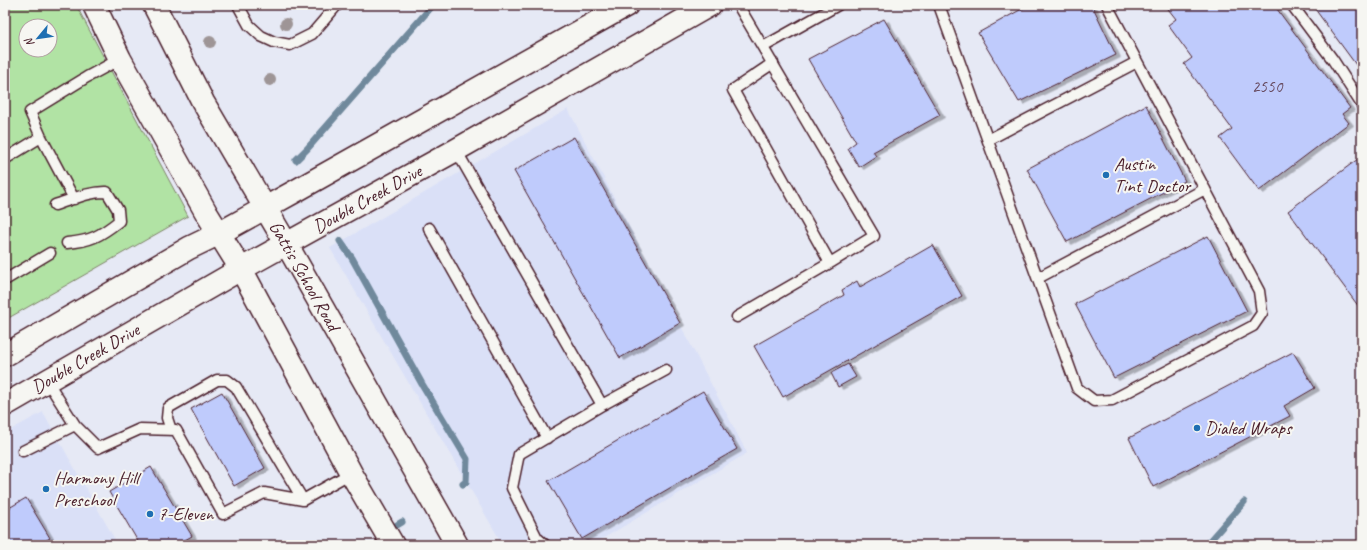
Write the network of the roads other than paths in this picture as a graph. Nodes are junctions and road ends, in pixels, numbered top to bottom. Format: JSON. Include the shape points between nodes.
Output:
{"nodes":[{"id":1,"x":94,"y":5,"type":"edge"},
{"id":2,"x":154,"y":5,"type":"edge"},
{"id":3,"x":238,"y":5,"type":"edge"},
{"id":4,"x":337,"y":5,"type":"edge"},
{"id":5,"x":626,"y":5,"type":"edge"},
{"id":6,"x":710,"y":5,"type":"edge"},
{"id":7,"x":738,"y":5,"type":"edge"},
{"id":8,"x":838,"y":5,"type":"edge"},
{"id":9,"x":939,"y":5,"type":"edge"},
{"id":10,"x":1107,"y":5,"type":"edge"},
{"id":11,"x":1292,"y":5,"type":"edge"},
{"id":12,"x":763,"y":47,"type":"junction"},
{"id":13,"x":120,"y":59,"type":"junction"},
{"id":14,"x":1137,"y":62,"type":"junction"},
{"id":15,"x":773,"y":63,"type":"junction"},
{"id":16,"x":1362,"y":105,"type":"edge"},
{"id":17,"x":41,"y":137,"type":"junction"},
{"id":18,"x":988,"y":140,"type":"junction"},
{"id":19,"x":456,"y":150,"type":"junction"},
{"id":20,"x":5,"y":159,"type":"edge"},
{"id":21,"x":1205,"y":189,"type":"junction"},
{"id":22,"x":74,"y":199,"type":"junction"},
{"id":23,"x":56,"y":205,"type":"dead end"},
{"id":24,"x":265,"y":208,"type":"junction"},
{"id":25,"x":429,"y":228,"type":"dead end"},
{"id":26,"x":218,"y":234,"type":"junction"},
{"id":27,"x":67,"y":243,"type":"dead end"},
{"id":28,"x":287,"y":245,"type":"junction"},
{"id":29,"x":50,"y":253,"type":"dead end"},
{"id":30,"x":830,"y":263,"type":"junction"},
{"id":31,"x":241,"y":269,"type":"junction"},
{"id":32,"x":1038,"y":278,"type":"junction"},
{"id":33,"x":5,"y":280,"type":"edge"},
{"id":34,"x":737,"y":317,"type":"dead end"},
{"id":35,"x":5,"y":355,"type":"edge"},
{"id":36,"x":666,"y":370,"type":"dead end"},
{"id":37,"x":48,"y":381,"type":"junction"},
{"id":38,"x":5,"y":405,"type":"edge"},
{"id":39,"x":602,"y":405,"type":"junction"},
{"id":40,"x":75,"y":425,"type":"junction"},
{"id":41,"x":171,"y":430,"type":"junction"},
{"id":42,"x":546,"y":438,"type":"junction"},
{"id":43,"x":22,"y":451,"type":"dead end"},
{"id":44,"x":351,"y":473,"type":"junction"},
{"id":45,"x":303,"y":500,"type":"junction"},
{"id":46,"x":393,"y":545,"type":"edge"},
{"id":47,"x":457,"y":545,"type":"edge"},
{"id":48,"x":545,"y":545,"type":"edge"}],
"edges":[{"from":1,"to":13,"type":"street"},
{"from":2,"to":24,"type":"street","name":"Gattis School Road","via":[[203,102]]},
{"from":3,"to":4,"type":"lane","via":[[249,25],[261,36],[290,45],[312,34]]},
{"from":5,"to":24,"type":"street"},
{"from":6,"to":19,"type":"street","name":"Double Creek Drive"},
{"from":7,"to":12,"type":"lane"},
{"from":8,"to":12,"type":"lane"},
{"from":9,"to":18,"type":"lane"},
{"from":10,"to":14,"type":"lane"},
{"from":11,"to":16,"type":"lane","via":[[1333,60]]},
{"from":12,"to":15,"type":"lane"},
{"from":13,"to":17,"type":"lane","via":[[30,112]]},
{"from":13,"to":26,"type":"street"},
{"from":14,"to":18,"type":"lane"},
{"from":14,"to":21,"type":"lane"},
{"from":15,"to":30,"type":"lane","via":[[733,90]]},
{"from":15,"to":30,"type":"lane","via":[[874,236]]},
{"from":17,"to":20,"type":"lane"},
{"from":17,"to":22,"type":"lane"},
{"from":18,"to":32,"type":"lane"},
{"from":19,"to":28,"type":"street","name":"Double Creek Drive"},
{"from":19,"to":39,"type":"lane"},
{"from":21,"to":32,"type":"lane"},
{"from":21,"to":32,"type":"lane","via":[[1259,291],[1262,313],[1253,326],[1112,400],[1094,402],[1077,388]]},
{"from":22,"to":23,"type":"lane"},
{"from":22,"to":27,"type":"lane","via":[[101,191],[107,192],[118,210],[119,221],[103,234],[84,242]]},
{"from":24,"to":26,"type":"street"},
{"from":24,"to":28,"type":"street","name":"Gattis School Road"},
{"from":25,"to":42,"type":"lane"},
{"from":26,"to":31,"type":"street"},
{"from":26,"to":35,"type":"street"},
{"from":28,"to":31,"type":"street","name":"Double Creek Drive"},
{"from":28,"to":47,"type":"street","name":"Gattis School Road"},
{"from":29,"to":33,"type":"lane"},
{"from":30,"to":34,"type":"lane"},
{"from":31,"to":37,"type":"street","name":"Double Creek Drive"},
{"from":31,"to":44,"type":"street"},
{"from":36,"to":39,"type":"lane"},
{"from":37,"to":38,"type":"street","name":"Double Creek Drive"},
{"from":37,"to":40,"type":"lane"},
{"from":39,"to":42,"type":"lane"},
{"from":40,"to":41,"type":"lane","via":[[98,448],[140,429]]},
{"from":40,"to":43,"type":"lane"},
{"from":41,"to":45,"type":"lane","via":[[176,430],[223,514],[264,494]]},
{"from":41,"to":45,"type":"lane","via":[[167,418],[168,408],[217,380],[227,380],[236,386]]},
{"from":42,"to":48,"type":"lane","via":[[518,454],[512,488],[537,538]]},
{"from":44,"to":45,"type":"lane"},
{"from":44,"to":46,"type":"street"}]}
